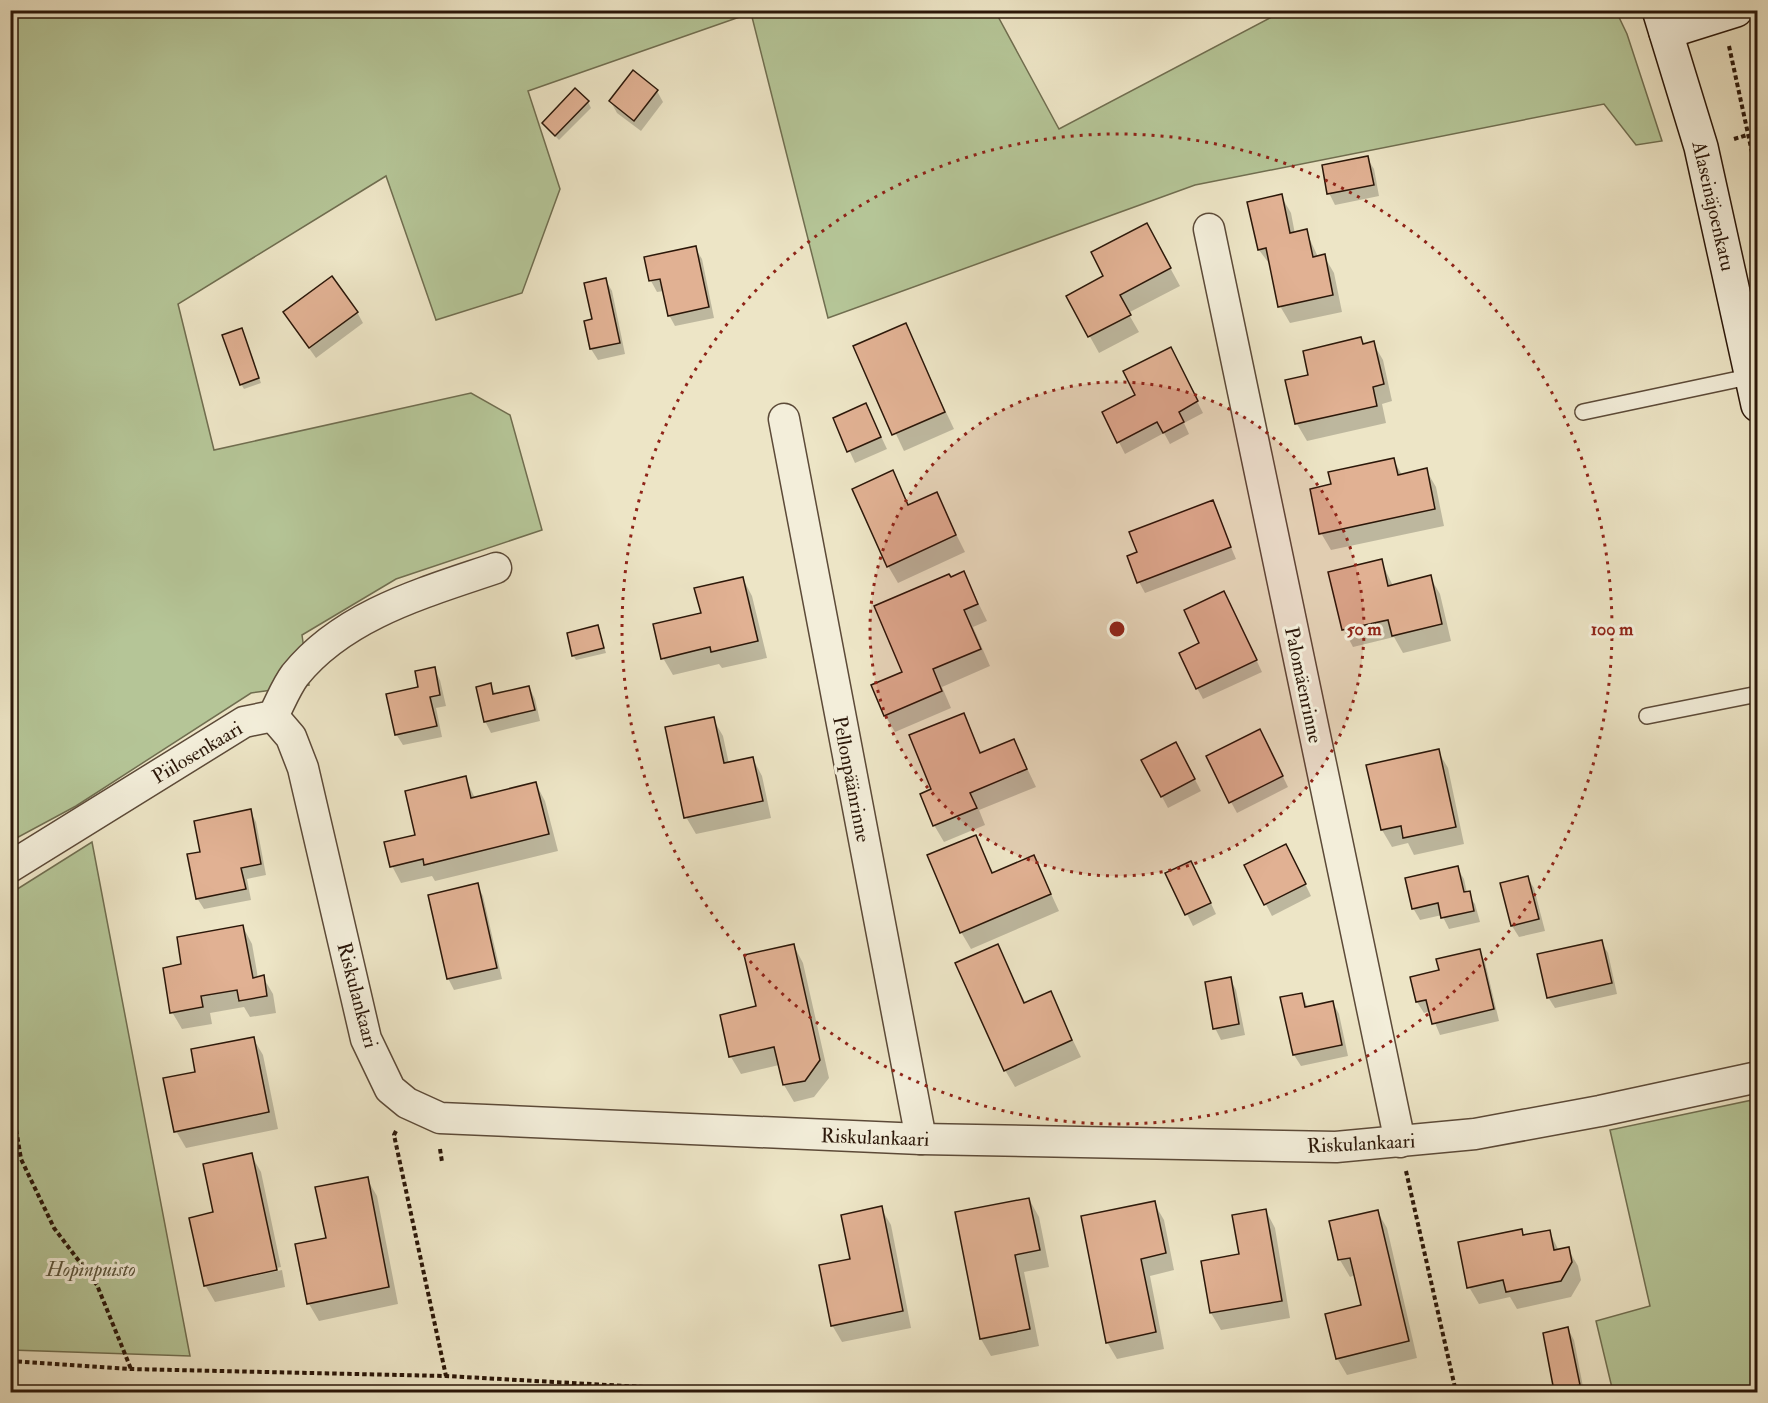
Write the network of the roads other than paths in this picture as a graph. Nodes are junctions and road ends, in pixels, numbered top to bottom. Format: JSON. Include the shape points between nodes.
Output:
{"nodes":[{"id":1,"x":1729,"y":12,"type":"edge"},
{"id":2,"x":1662,"y":21,"type":"edge"},
{"id":3,"x":1209,"y":229,"type":"dead end"},
{"id":4,"x":1755,"y":391,"type":"edge"},
{"id":5,"x":1583,"y":412,"type":"dead end"},
{"id":6,"x":784,"y":419,"type":"dead end"},
{"id":7,"x":496,"y":568,"type":"dead end"},
{"id":8,"x":1758,"y":694,"type":"edge"},
{"id":9,"x":273,"y":716,"type":"junction"},
{"id":10,"x":1647,"y":716,"type":"dead end"},
{"id":11,"x":10,"y":867,"type":"edge"},
{"id":12,"x":1758,"y":1077,"type":"edge"},
{"id":13,"x":921,"y":1138,"type":"junction"},
{"id":14,"x":1400,"y":1142,"type":"junction"}],
"edges":[{"from":1,"to":2,"type":"street"},
{"from":2,"to":4,"type":"street","name":"Alaseinäjoenkatu","via":[[1701,147]]},
{"from":3,"to":14,"type":"street","name":"Palomäenrinne"},
{"from":4,"to":5,"type":"lane"},
{"from":6,"to":13,"type":"street","name":"Pellonpäänrinne"},
{"from":7,"to":9,"type":"street","via":[[410,597],[340,633],[295,676]]},
{"from":8,"to":10,"type":"lane"},
{"from":9,"to":11,"type":"street","name":"Piilosenkaari","via":[[244,722]]},
{"from":9,"to":13,"type":"street","name":"Riskulankaari","via":[[291,737],[303,768],[366,1039],[390,1089],[407,1104],[440,1118]]},
{"from":12,"to":14,"type":"street","name":"Riskulankaari","via":[[1475,1134]]},
{"from":13,"to":14,"type":"street","name":"Riskulankaari","via":[[1336,1148]]}]}
